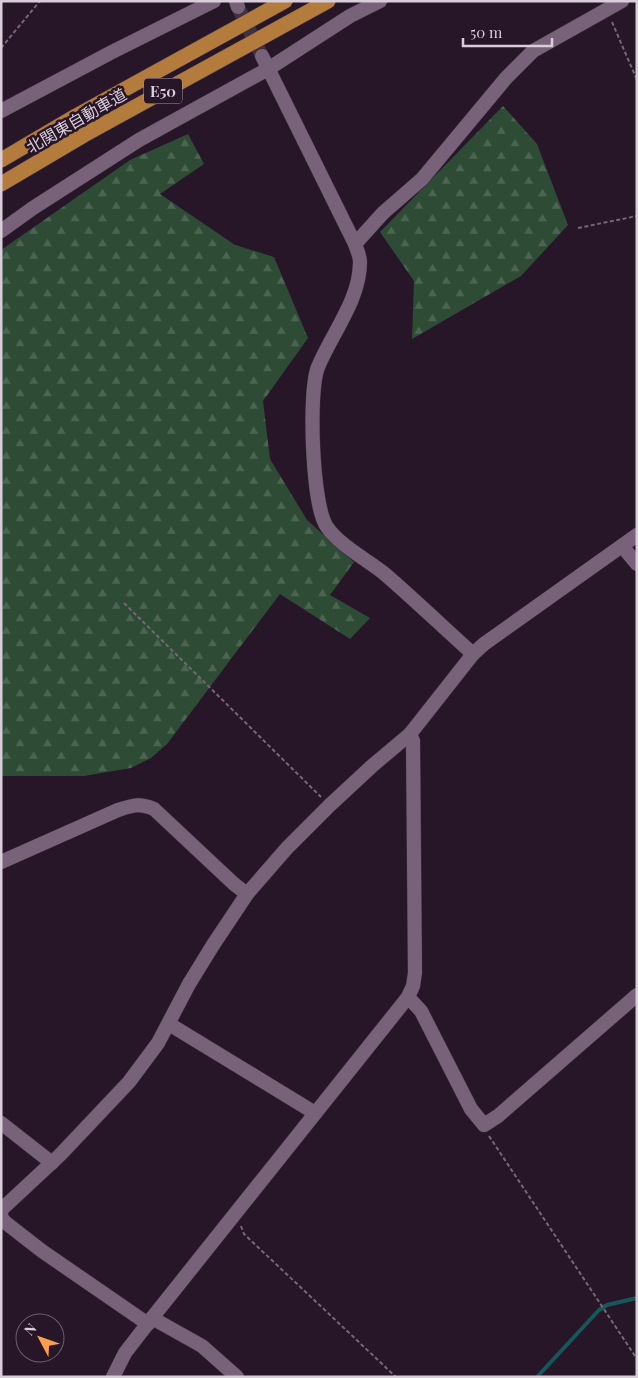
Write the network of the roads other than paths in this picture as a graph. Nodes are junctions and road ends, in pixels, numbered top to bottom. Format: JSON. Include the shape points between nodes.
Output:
{"nodes":[{"id":1,"x":214,"y":1,"type":"edge"},
{"id":2,"x":285,"y":1,"type":"edge"},
{"id":3,"x":328,"y":1,"type":"edge"},
{"id":4,"x":380,"y":1,"type":"edge"},
{"id":5,"x":622,"y":1,"type":"edge"},
{"id":6,"x":262,"y":56,"type":"tunnel mouth"},
{"id":7,"x":268,"y":69,"type":"junction"},
{"id":8,"x":1,"y":111,"type":"edge"},
{"id":9,"x":1,"y":160,"type":"edge"},
{"id":10,"x":1,"y":184,"type":"edge"},
{"id":11,"x":1,"y":232,"type":"edge"},
{"id":12,"x":355,"y":244,"type":"junction"},
{"id":13,"x":637,"y":535,"type":"edge"},
{"id":14,"x":622,"y":546,"type":"junction"},
{"id":15,"x":637,"y":564,"type":"edge"},
{"id":16,"x":473,"y":654,"type":"junction"},
{"id":17,"x":410,"y":734,"type":"junction"},
{"id":18,"x":1,"y":862,"type":"edge"},
{"id":19,"x":247,"y":894,"type":"junction"},
{"id":20,"x":637,"y":995,"type":"edge"},
{"id":21,"x":408,"y":997,"type":"junction"},
{"id":22,"x":169,"y":1024,"type":"junction"},
{"id":23,"x":314,"y":1113,"type":"junction"},
{"id":24,"x":1,"y":1123,"type":"edge"},
{"id":25,"x":52,"y":1163,"type":"junction"},
{"id":26,"x":1,"y":1210,"type":"edge"},
{"id":27,"x":1,"y":1214,"type":"edge"},
{"id":28,"x":150,"y":1321,"type":"junction"},
{"id":29,"x":113,"y":1377,"type":"edge"},
{"id":30,"x":236,"y":1377,"type":"edge"}],
"edges":[{"from":1,"to":8,"type":"street"},
{"from":2,"to":9,"type":"highway","name":"北関東自動車道","number":"E50"},
{"from":3,"to":10,"type":"highway","name":"北関東自動車道","number":"E50"},
{"from":4,"to":7,"type":"street","via":[[350,16]]},
{"from":5,"to":12,"type":"street","via":[[532,51],[422,179],[382,213]]},
{"from":6,"to":7,"type":"street"},
{"from":7,"to":11,"type":"street","via":[[138,140]]},
{"from":7,"to":12,"type":"street"},
{"from":12,"to":16,"type":"street","via":[[360,262],[355,289],[314,379],[313,425],[320,511],[334,535],[385,575]]},
{"from":13,"to":14,"type":"street"},
{"from":14,"to":15,"type":"street"},
{"from":14,"to":16,"type":"street"},
{"from":16,"to":17,"type":"street"},
{"from":17,"to":19,"type":"street","via":[[330,805]]},
{"from":17,"to":21,"type":"street","via":[[413,741],[415,973]]},
{"from":18,"to":19,"type":"street","via":[[118,810],[145,806],[154,809]]},
{"from":19,"to":22,"type":"street","via":[[212,945]]},
{"from":20,"to":21,"type":"street","via":[[484,1125],[471,1110],[421,1012]]},
{"from":21,"to":23,"type":"street"},
{"from":22,"to":23,"type":"street"},
{"from":22,"to":25,"type":"street","via":[[129,1082]]},
{"from":23,"to":28,"type":"street"},
{"from":24,"to":25,"type":"street"},
{"from":25,"to":26,"type":"street"},
{"from":27,"to":28,"type":"street","via":[[6,1223],[42,1250]]},
{"from":28,"to":29,"type":"street","via":[[125,1353]]},
{"from":28,"to":30,"type":"street","via":[[202,1346]]}]}
